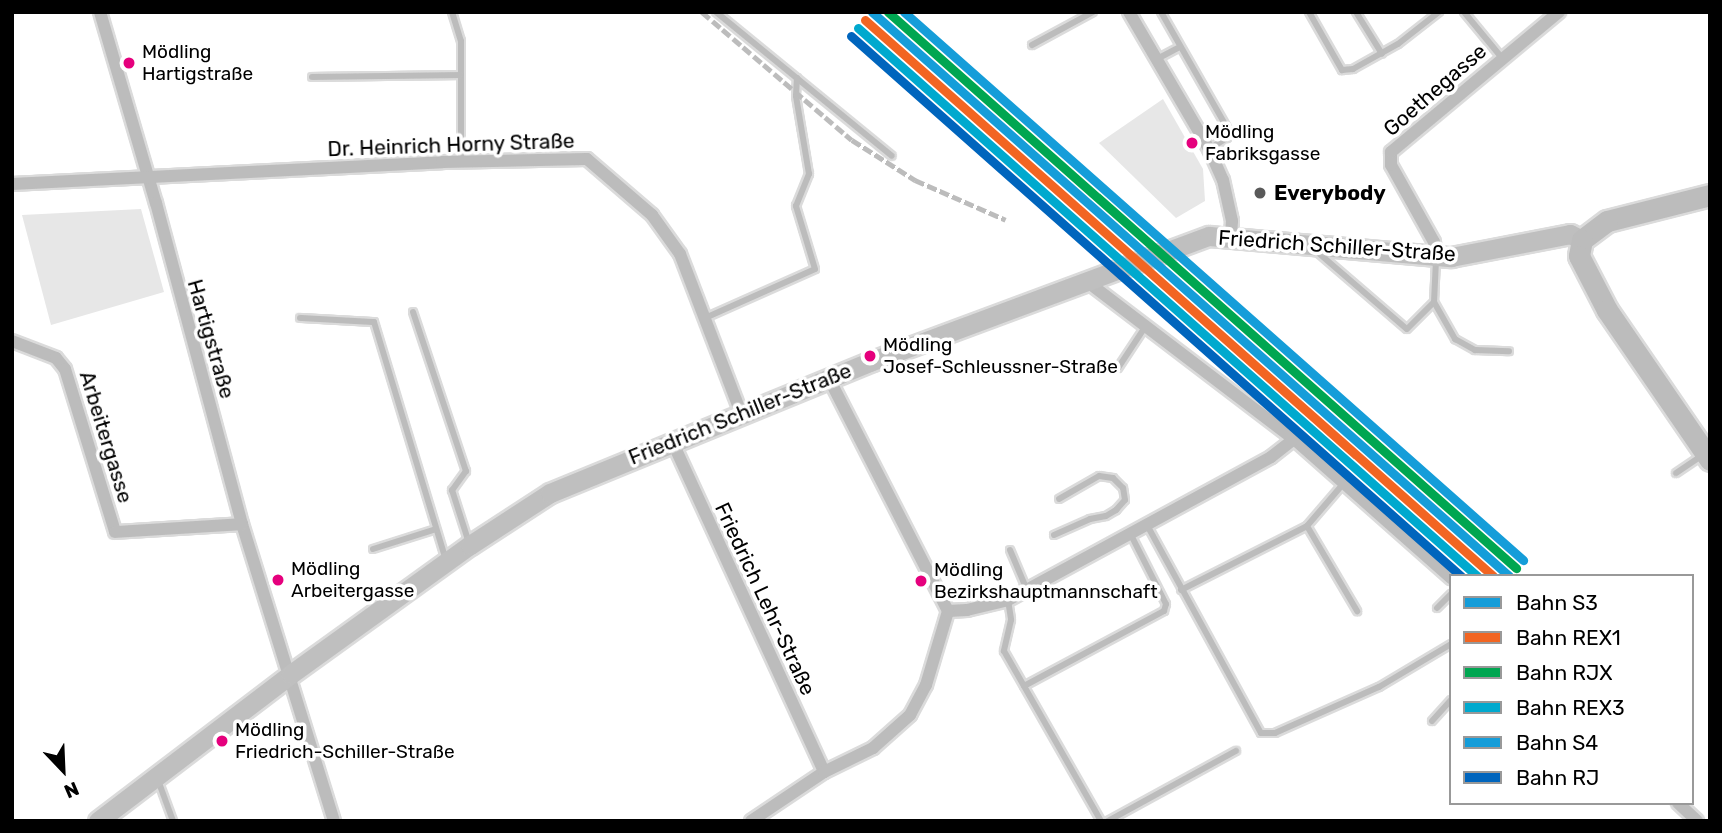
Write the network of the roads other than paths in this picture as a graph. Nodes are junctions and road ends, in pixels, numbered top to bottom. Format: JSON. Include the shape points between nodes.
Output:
{"nodes":[{"id":1,"x":100,"y":12,"type":"edge"},
{"id":2,"x":452,"y":12,"type":"edge"},
{"id":3,"x":716,"y":12,"type":"edge"},
{"id":4,"x":1093,"y":12,"type":"edge"},
{"id":5,"x":1129,"y":12,"type":"edge"},
{"id":6,"x":1161,"y":12,"type":"edge"},
{"id":7,"x":1309,"y":12,"type":"edge"},
{"id":8,"x":1356,"y":12,"type":"edge"},
{"id":9,"x":1438,"y":12,"type":"edge"},
{"id":10,"x":1464,"y":12,"type":"edge"},
{"id":11,"x":1553,"y":14,"type":"edge"},
{"id":12,"x":1032,"y":45,"type":"dead end"},
{"id":13,"x":1180,"y":47,"type":"junction"},
{"id":14,"x":1382,"y":54,"type":"junction"},
{"id":15,"x":1502,"y":58,"type":"junction"},
{"id":16,"x":1156,"y":60,"type":"junction"},
{"id":17,"x":461,"y":75,"type":"junction"},
{"id":18,"x":312,"y":77,"type":"dead end"},
{"id":19,"x":797,"y":78,"type":"junction"},
{"id":20,"x":1209,"y":149,"type":"junction"},
{"id":21,"x":892,"y":156,"type":"dead end"},
{"id":22,"x":461,"y":161,"type":"junction"},
{"id":23,"x":148,"y":177,"type":"junction"},
{"id":24,"x":12,"y":184,"type":"edge"},
{"id":25,"x":1710,"y":195,"type":"edge"},
{"id":26,"x":1231,"y":237,"type":"junction"},
{"id":27,"x":1582,"y":240,"type":"junction"},
{"id":28,"x":1307,"y":244,"type":"junction"},
{"id":29,"x":1436,"y":255,"type":"junction"},
{"id":30,"x":1085,"y":280,"type":"junction"},
{"id":31,"x":1434,"y":302,"type":"junction"},
{"id":32,"x":413,"y":312,"type":"dead end"},
{"id":33,"x":300,"y":318,"type":"dead end"},
{"id":34,"x":705,"y":318,"type":"junction"},
{"id":35,"x":1146,"y":325,"type":"junction"},
{"id":36,"x":12,"y":341,"type":"edge"},
{"id":37,"x":1509,"y":351,"type":"dead end"},
{"id":38,"x":1118,"y":368,"type":"dead end"},
{"id":39,"x":829,"y":378,"type":"junction"},
{"id":40,"x":741,"y":413,"type":"junction"},
{"id":41,"x":1294,"y":439,"type":"junction"},
{"id":42,"x":671,"y":441,"type":"junction"},
{"id":43,"x":1707,"y":457,"type":"edge"},
{"id":44,"x":1676,"y":473,"type":"dead end"},
{"id":45,"x":1344,"y":483,"type":"junction"},
{"id":46,"x":1059,"y":499,"type":"dead end"},
{"id":47,"x":243,"y":524,"type":"junction"},
{"id":48,"x":1146,"y":524,"type":"junction"},
{"id":49,"x":1307,"y":526,"type":"junction"},
{"id":50,"x":436,"y":529,"type":"junction"},
{"id":51,"x":1130,"y":532,"type":"junction"},
{"id":52,"x":1054,"y":535,"type":"dead end"},
{"id":53,"x":470,"y":545,"type":"junction"},
{"id":54,"x":373,"y":549,"type":"dead end"},
{"id":55,"x":1010,"y":550,"type":"dead end"},
{"id":56,"x":446,"y":561,"type":"junction"},
{"id":57,"x":1449,"y":576,"type":"edge"},
{"id":58,"x":1027,"y":590,"type":"junction"},
{"id":59,"x":1181,"y":590,"type":"junction"},
{"id":60,"x":1449,"y":596,"type":"edge"},
{"id":61,"x":1008,"y":600,"type":"junction"},
{"id":62,"x":1437,"y":608,"type":"dead end"},
{"id":63,"x":948,"y":611,"type":"junction"},
{"id":64,"x":1357,"y":611,"type":"dead end"},
{"id":65,"x":1449,"y":645,"type":"edge"},
{"id":66,"x":291,"y":674,"type":"junction"},
{"id":67,"x":1024,"y":686,"type":"junction"},
{"id":68,"x":1449,"y":702,"type":"edge"},
{"id":69,"x":1432,"y":721,"type":"dead end"},
{"id":70,"x":1236,"y":751,"type":"dead end"},
{"id":71,"x":824,"y":772,"type":"junction"},
{"id":72,"x":158,"y":778,"type":"junction"},
{"id":73,"x":1680,"y":805,"type":"edge"},
{"id":74,"x":98,"y":821,"type":"edge"},
{"id":75,"x":173,"y":821,"type":"edge"},
{"id":76,"x":334,"y":821,"type":"edge"},
{"id":77,"x":751,"y":821,"type":"edge"},
{"id":78,"x":1101,"y":821,"type":"edge"},
{"id":79,"x":1108,"y":821,"type":"edge"},
{"id":80,"x":1697,"y":821,"type":"edge"}],
"edges":[{"from":1,"to":23,"type":"street","name":"Hartigstraße"},
{"from":2,"to":17,"type":"lane","via":[[460,41]]},
{"from":3,"to":19,"type":"lane"},
{"from":4,"to":12,"type":"lane"},
{"from":5,"to":16,"type":"street"},
{"from":6,"to":13,"type":"lane"},
{"from":7,"to":14,"type":"lane","via":[[1342,70]]},
{"from":8,"to":14,"type":"lane"},
{"from":9,"to":14,"type":"lane"},
{"from":10,"to":15,"type":"lane"},
{"from":11,"to":15,"type":"street","name":"Goethegasse"},
{"from":13,"to":16,"type":"lane"},
{"from":13,"to":20,"type":"lane","via":[[1229,131],[1227,138]]},
{"from":15,"to":29,"type":"street","name":"Goethegasse","via":[[1391,152],[1391,165],[1434,242]]},
{"from":16,"to":20,"type":"street"},
{"from":17,"to":18,"type":"lane"},
{"from":17,"to":22,"type":"lane"},
{"from":19,"to":21,"type":"lane"},
{"from":19,"to":34,"type":"lane","via":[[809,174],[796,206],[815,269]]},
{"from":20,"to":26,"type":"street","via":[[1223,180]]},
{"from":22,"to":23,"type":"street","name":"Dr. Heinrich Horny Straße"},
{"from":22,"to":34,"type":"street","name":"Dr. Heinrich Horny Straße","via":[[587,159],[659,225],[680,254]]},
{"from":23,"to":24,"type":"street","name":"Dr. Heinrich Horny Straße"},
{"from":23,"to":47,"type":"street","name":"Hartigstraße"},
{"from":25,"to":27,"type":"main road","via":[[1606,222]]},
{"from":26,"to":28,"type":"street","name":"Friedrich Schiller-Straße"},
{"from":26,"to":30,"type":"street","name":"Friedrich Schiller-Straße","via":[[1209,236]]},
{"from":27,"to":29,"type":"street","name":"Friedrich Schiller-Straße","via":[[1570,234],[1524,251]]},
{"from":27,"to":43,"type":"main road","via":[[1579,256],[1607,310]]},
{"from":28,"to":29,"type":"street","name":"Friedrich Schiller-Straße"},
{"from":28,"to":31,"type":"lane","via":[[1407,328]]},
{"from":29,"to":31,"type":"lane"},
{"from":30,"to":35,"type":"street"},
{"from":30,"to":39,"type":"street","name":"Friedrich Schiller-Straße"},
{"from":31,"to":37,"type":"lane","via":[[1455,339],[1475,350]]},
{"from":32,"to":53,"type":"lane","via":[[466,471],[452,490]]},
{"from":33,"to":50,"type":"lane","via":[[374,322]]},
{"from":34,"to":40,"type":"street","name":"Dr. Heinrich Horny Straße"},
{"from":35,"to":38,"type":"lane"},
{"from":35,"to":41,"type":"street"},
{"from":36,"to":47,"type":"street","name":"Arbeitergasse","via":[[56,358],[65,369],[115,533]]},
{"from":39,"to":40,"type":"street","name":"Friedrich Schiller-Straße"},
{"from":39,"to":63,"type":"street"},
{"from":40,"to":42,"type":"street","name":"Friedrich Schiller-Straße"},
{"from":41,"to":45,"type":"street"},
{"from":41,"to":48,"type":"street","via":[[1271,457]]},
{"from":42,"to":53,"type":"street","name":"Friedrich Schiller-Straße","via":[[550,493]]},
{"from":42,"to":71,"type":"street","name":"Friedrich Lehr-Straße"},
{"from":43,"to":44,"type":"lane"},
{"from":45,"to":49,"type":"lane"},
{"from":45,"to":57,"type":"street"},
{"from":46,"to":52,"type":"lane","via":[[1099,477],[1113,478],[1123,488],[1125,500],[1105,516]]},
{"from":47,"to":66,"type":"street","name":"Hartigstraße"},
{"from":48,"to":51,"type":"street"},
{"from":48,"to":59,"type":"lane"},
{"from":49,"to":59,"type":"lane"},
{"from":49,"to":64,"type":"lane"},
{"from":50,"to":54,"type":"lane"},
{"from":50,"to":56,"type":"lane"},
{"from":51,"to":58,"type":"street"},
{"from":51,"to":67,"type":"lane","via":[[1166,604],[1164,611]]},
{"from":53,"to":56,"type":"street","name":"Friedrich Schiller-Straße"},
{"from":55,"to":58,"type":"lane"},
{"from":56,"to":66,"type":"street","name":"Friedrich Schiller-Straße"},
{"from":58,"to":61,"type":"street"},
{"from":59,"to":65,"type":"lane","via":[[1258,731],[1266,735],[1379,687]]},
{"from":60,"to":62,"type":"lane"},
{"from":61,"to":63,"type":"street"},
{"from":61,"to":67,"type":"lane","via":[[1011,620],[1004,651]]},
{"from":63,"to":71,"type":"street","via":[[926,685],[910,715],[873,748]]},
{"from":66,"to":72,"type":"street","name":"Friedrich Schiller-Straße"},
{"from":66,"to":76,"type":"street","name":"Hartigstraße"},
{"from":67,"to":78,"type":"lane"},
{"from":68,"to":69,"type":"lane"},
{"from":70,"to":79,"type":"lane"},
{"from":71,"to":77,"type":"street"},
{"from":72,"to":74,"type":"street","name":"Friedrich Schiller-Straße"},
{"from":72,"to":75,"type":"lane"},
{"from":73,"to":80,"type":"street"}]}
